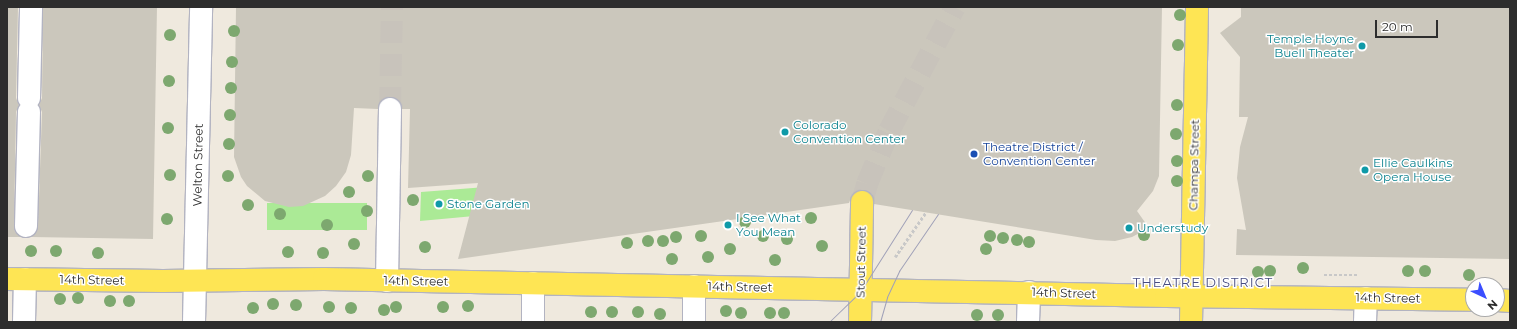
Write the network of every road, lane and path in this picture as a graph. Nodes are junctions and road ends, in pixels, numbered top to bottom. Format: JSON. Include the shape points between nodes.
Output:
{"nodes":[{"id":1,"x":31,"y":7,"type":"edge"},
{"id":2,"x":201,"y":7,"type":"edge"},
{"id":3,"x":1197,"y":7,"type":"edge"},
{"id":4,"x":390,"y":109,"type":"tunnel mouth"},
{"id":5,"x":862,"y":202,"type":"tunnel mouth"},
{"id":6,"x":926,"y":212,"type":"dead end"},
{"id":7,"x":26,"y":226,"type":"dead end"},
{"id":8,"x":895,"y":257,"type":"dead end"},
{"id":9,"x":16,"y":279,"type":"edge"},
{"id":10,"x":196,"y":281,"type":"junction"},
{"id":11,"x":386,"y":281,"type":"junction"},
{"id":12,"x":533,"y":283,"type":"junction"},
{"id":13,"x":694,"y":286,"type":"junction"},
{"id":14,"x":860,"y":289,"type":"junction"},
{"id":15,"x":1029,"y":292,"type":"junction"},
{"id":16,"x":1193,"y":296,"type":"junction"},
{"id":17,"x":1366,"y":298,"type":"junction"},
{"id":18,"x":1465,"y":300,"type":"edge"},
{"id":19,"x":24,"y":322,"type":"edge"},
{"id":20,"x":194,"y":322,"type":"edge"},
{"id":21,"x":533,"y":322,"type":"edge"},
{"id":22,"x":694,"y":322,"type":"edge"},
{"id":23,"x":860,"y":322,"type":"edge"},
{"id":24,"x":1028,"y":322,"type":"edge"},
{"id":25,"x":1191,"y":322,"type":"edge"},
{"id":26,"x":1365,"y":322,"type":"edge"}],
"edges":[{"from":1,"to":7,"type":"street"},
{"from":2,"to":10,"type":"street","name":"Welton Street"},
{"from":3,"to":16,"type":"main road","name":"Champa Street"},
{"from":4,"to":11,"type":"street"},
{"from":5,"to":14,"type":"main road","name":"Stout Street"},
{"from":6,"to":8,"type":"path"},
{"from":9,"to":10,"type":"main road","name":"14th Street"},
{"from":9,"to":19,"type":"street"},
{"from":10,"to":11,"type":"main road","name":"14th Street"},
{"from":10,"to":20,"type":"street","name":"Welton Street"},
{"from":11,"to":12,"type":"main road","name":"14th Street"},
{"from":12,"to":13,"type":"main road","name":"14th Street"},
{"from":12,"to":21,"type":"street"},
{"from":13,"to":14,"type":"main road","name":"14th Street"},
{"from":13,"to":22,"type":"street"},
{"from":14,"to":15,"type":"main road","name":"14th Street"},
{"from":14,"to":23,"type":"main road","name":"Stout Street"},
{"from":15,"to":16,"type":"main road","name":"14th Street"},
{"from":15,"to":24,"type":"street"},
{"from":16,"to":17,"type":"main road","name":"14th Street"},
{"from":16,"to":25,"type":"main road","name":"Champa Street"},
{"from":17,"to":18,"type":"main road","name":"14th Street"},
{"from":17,"to":26,"type":"street"}]}
